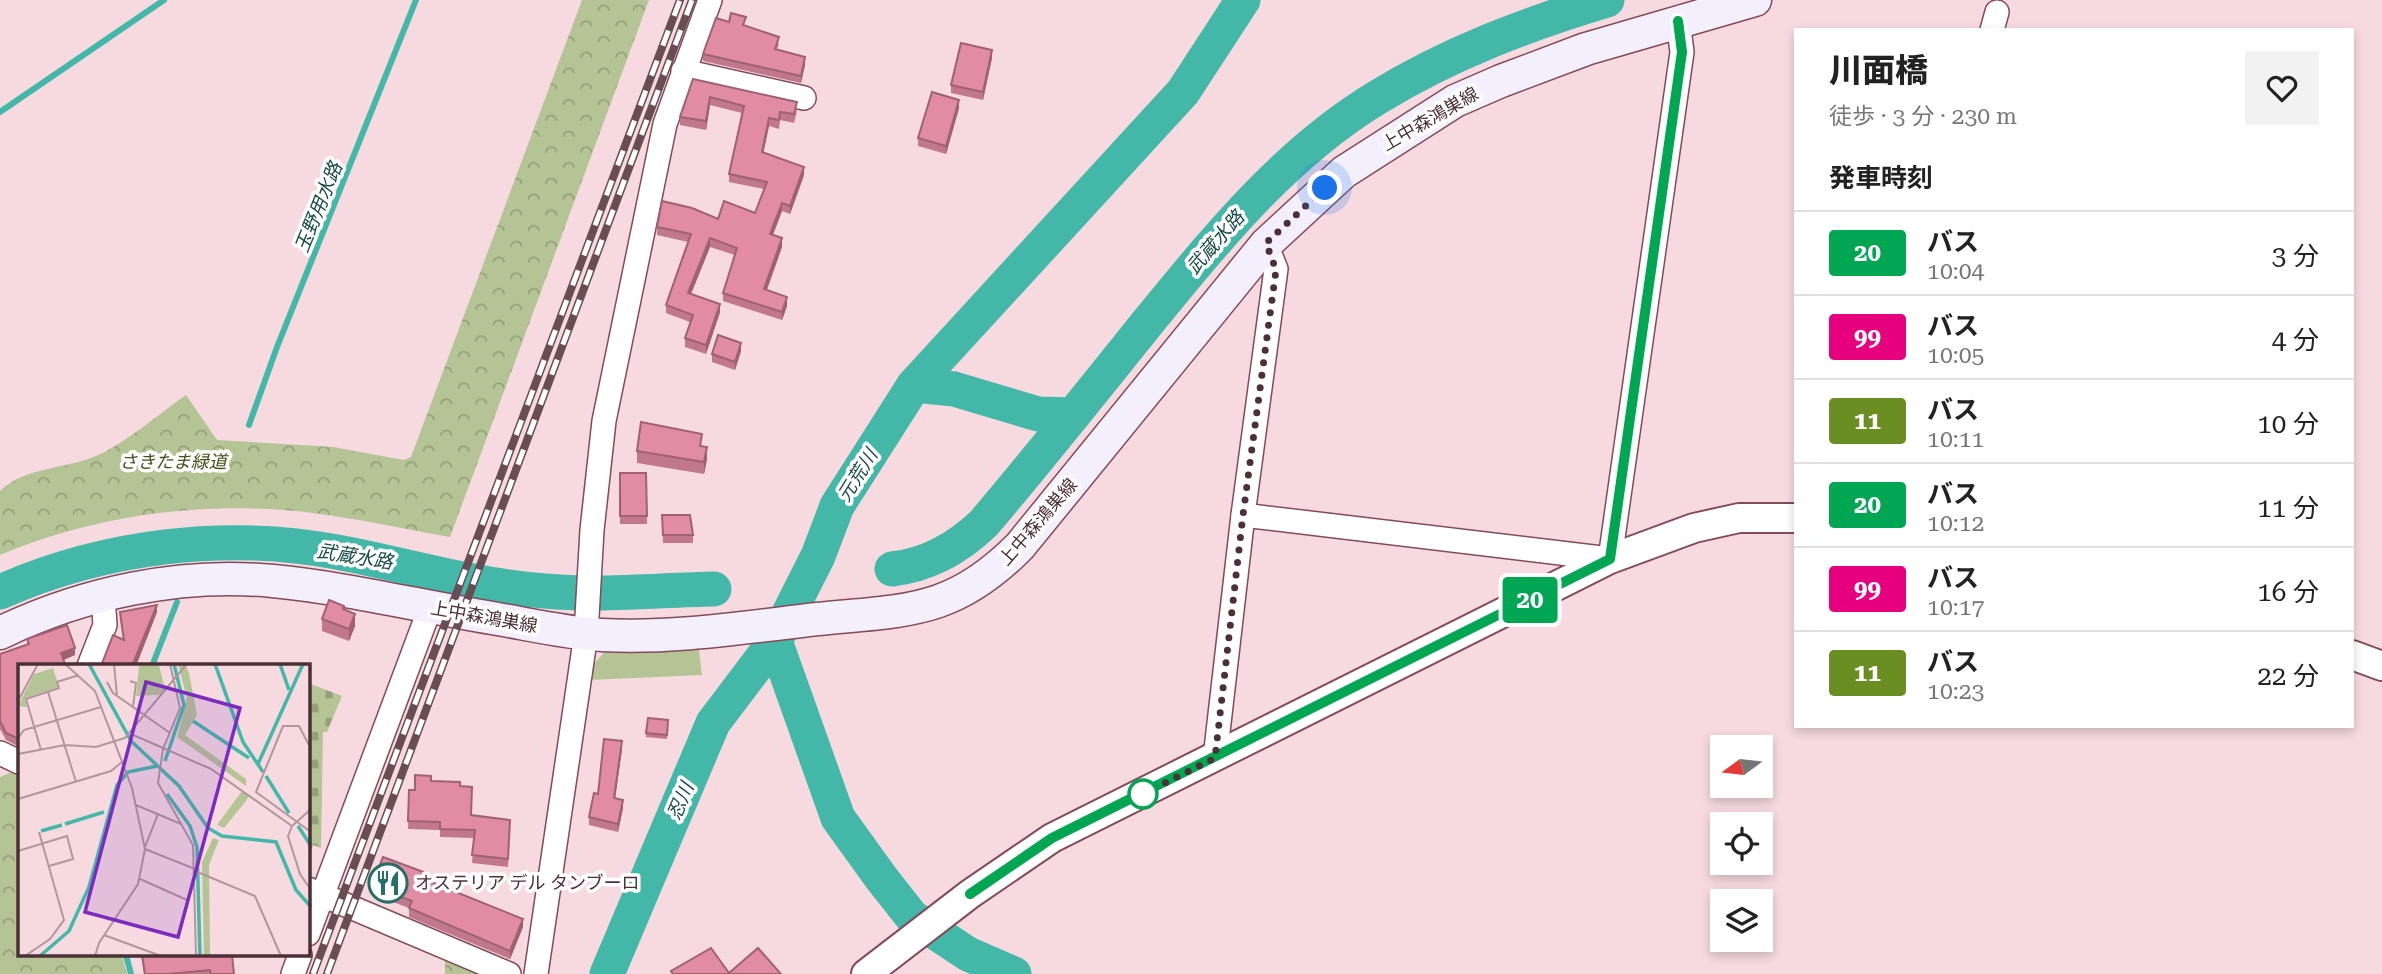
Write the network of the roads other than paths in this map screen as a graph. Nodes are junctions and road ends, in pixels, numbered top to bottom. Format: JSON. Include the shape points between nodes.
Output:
{"nodes":[{"id":1,"x":710,"y":0,"type":"edge"},
{"id":2,"x":1755,"y":0,"type":"edge"},
{"id":3,"x":1687,"y":13,"type":"edge"},
{"id":4,"x":683,"y":71,"type":"junction"},
{"id":5,"x":804,"y":98,"type":"dead end"},
{"id":6,"x":1266,"y":243,"type":"junction"},
{"id":7,"x":1243,"y":515,"type":"junction"},
{"id":8,"x":1794,"y":518,"type":"edge"},
{"id":9,"x":1610,"y":559,"type":"junction"},
{"id":10,"x":103,"y":596,"type":"junction"},
{"id":11,"x":430,"y":608,"type":"junction"},
{"id":12,"x":587,"y":624,"type":"junction"},
{"id":13,"x":0,"y":633,"type":"edge"},
{"id":14,"x":2354,"y":656,"type":"edge"},
{"id":15,"x":90,"y":664,"type":"edge"},
{"id":16,"x":2382,"y":666,"type":"edge"},
{"id":17,"x":0,"y":753,"type":"edge"},
{"id":18,"x":1215,"y":758,"type":"junction"},
{"id":19,"x":18,"y":762,"type":"edge"},
{"id":20,"x":315,"y":892,"type":"edge"},
{"id":21,"x":310,"y":922,"type":"edge"},
{"id":22,"x":300,"y":956,"type":"edge"},
{"id":23,"x":293,"y":974,"type":"edge"},
{"id":24,"x":509,"y":974,"type":"edge"},
{"id":25,"x":536,"y":974,"type":"edge"},
{"id":26,"x":866,"y":974,"type":"edge"}],
"edges":[{"from":1,"to":4,"type":"street"},
{"from":2,"to":3,"type":"main road","name":"上中森鴻巣線"},
{"from":3,"to":6,"type":"main road","name":"上中森鴻巣線","via":[[1455,101],[1344,173]]},
{"from":3,"to":9,"type":"street"},
{"from":4,"to":5,"type":"street"},
{"from":4,"to":12,"type":"street","via":[[665,124],[604,421]]},
{"from":6,"to":7,"type":"street","via":[[1276,270]]},
{"from":6,"to":12,"type":"main road","name":"上中森鴻巣線","via":[[1070,486],[1001,565],[979,583],[945,600],[908,610],[633,635]]},
{"from":7,"to":9,"type":"street"},
{"from":7,"to":18,"type":"street"},
{"from":8,"to":9,"type":"street","via":[[1739,518],[1694,528]]},
{"from":9,"to":18,"type":"street"},
{"from":10,"to":11,"type":"main road","name":"上中森鴻巣線","via":[[156,585],[248,580],[302,584]]},
{"from":10,"to":13,"type":"main road","name":"上中森鴻巣線","via":[[59,608]]},
{"from":10,"to":15,"type":"street","via":[[105,625]]},
{"from":11,"to":12,"type":"main road","name":"上中森鴻巣線"},
{"from":11,"to":20,"type":"street"},
{"from":12,"to":25,"type":"street"},
{"from":14,"to":16,"type":"street"},
{"from":17,"to":19,"type":"street"},
{"from":18,"to":26,"type":"street","via":[[1052,838]]},
{"from":20,"to":21,"type":"street"},
{"from":20,"to":24,"type":"street"},
{"from":22,"to":23,"type":"street"}]}
